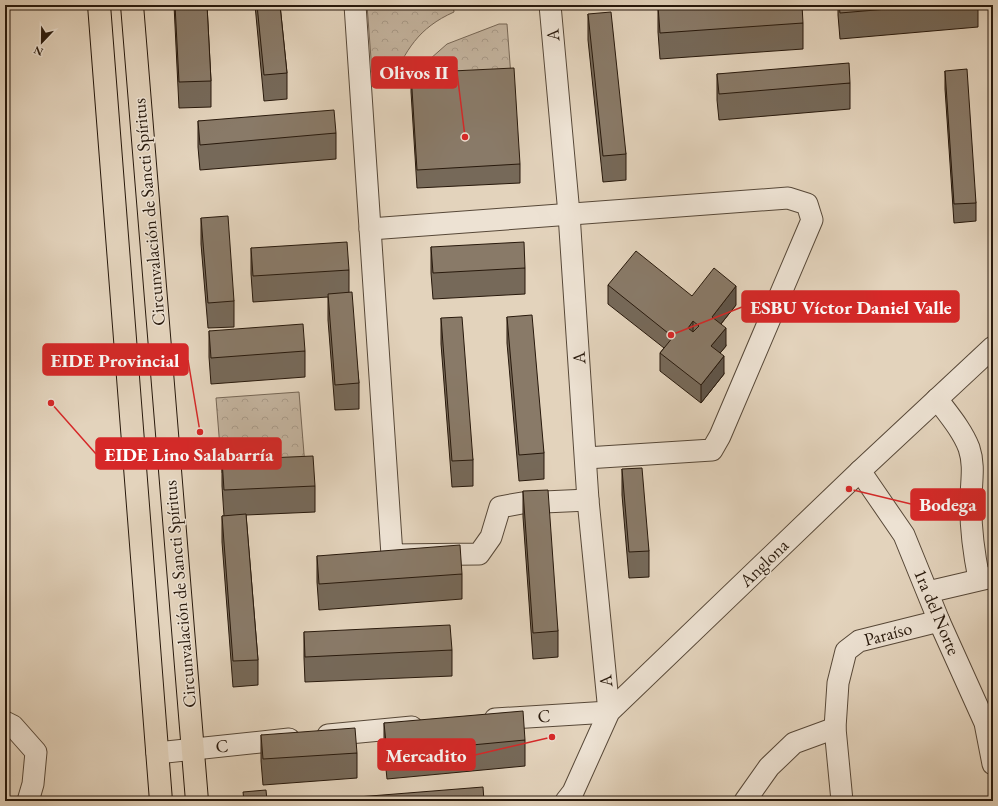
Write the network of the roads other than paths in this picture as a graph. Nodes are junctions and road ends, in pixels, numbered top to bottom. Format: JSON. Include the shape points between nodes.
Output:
{"nodes":[{"id":1,"x":99,"y":5,"type":"edge"},
{"id":2,"x":132,"y":5,"type":"edge"},
{"id":3,"x":355,"y":5,"type":"edge"},
{"id":4,"x":550,"y":5,"type":"edge"},
{"id":5,"x":569,"y":214,"type":"junction"},
{"id":6,"x":370,"y":229,"type":"junction"},
{"id":7,"x":993,"y":347,"type":"edge"},
{"id":8,"x":937,"y":399,"type":"junction"},
{"id":9,"x":586,"y":458,"type":"junction"},
{"id":10,"x":860,"y":470,"type":"junction"},
{"id":11,"x":588,"y":500,"type":"junction"},
{"id":12,"x":986,"y":578,"type":"edge"},
{"id":13,"x":928,"y":592,"type":"junction"},
{"id":14,"x":939,"y":621,"type":"junction"},
{"id":15,"x":609,"y":712,"type":"junction"},
{"id":16,"x":478,"y":720,"type":"edge"},
{"id":17,"x":989,"y":721,"type":"edge"},
{"id":18,"x":5,"y":722,"type":"edge"},
{"id":19,"x":431,"y":725,"type":"edge"},
{"id":20,"x":834,"y":728,"type":"junction"},
{"id":21,"x":193,"y":749,"type":"junction"},
{"id":22,"x":157,"y":753,"type":"junction"},
{"id":23,"x":993,"y":764,"type":"edge"},
{"id":24,"x":574,"y":798,"type":"edge"},
{"id":25,"x":28,"y":801,"type":"edge"},
{"id":26,"x":161,"y":801,"type":"edge"},
{"id":27,"x":197,"y":801,"type":"edge"},
{"id":28,"x":745,"y":801,"type":"edge"},
{"id":29,"x":842,"y":801,"type":"edge"}],
"edges":[{"from":1,"to":22,"type":"highway","name":"Circunvalación de Sancti Spíritus"},
{"from":2,"to":21,"type":"highway","name":"Circunvalación de Sancti Spíritus"},
{"from":3,"to":6,"type":"street"},
{"from":4,"to":5,"type":"street","name":"A"},
{"from":5,"to":6,"type":"street"},
{"from":5,"to":9,"type":"street","name":"A"},
{"from":5,"to":9,"type":"street","via":[[788,198],[807,204],[812,220],[712,450]]},
{"from":6,"to":11,"type":"street","via":[[392,554],[479,554],[491,537],[500,507],[522,503]]},
{"from":7,"to":8,"type":"street","name":"Anglona"},
{"from":8,"to":10,"type":"street","name":"Anglona"},
{"from":8,"to":12,"type":"street","via":[[960,429],[969,449],[974,474],[971,500],[974,553]]},
{"from":9,"to":11,"type":"street","name":"A"},
{"from":10,"to":13,"type":"street","name":"1ra del Norte","via":[[904,535]]},
{"from":10,"to":15,"type":"street","name":"Anglona"},
{"from":11,"to":15,"type":"street","name":"A"},
{"from":12,"to":13,"type":"street"},
{"from":13,"to":14,"type":"street","name":"1ra del Norte"},
{"from":14,"to":17,"type":"street","name":"1ra del Norte"},
{"from":14,"to":20,"type":"street","name":"Paraíso","via":[[859,641],[846,651],[838,683]]},
{"from":15,"to":16,"type":"street","name":"C"},
{"from":15,"to":24,"type":"street","name":"Anglona"},
{"from":17,"to":23,"type":"street","name":"1ra del Norte"},
{"from":18,"to":25,"type":"street","via":[[13,726],[36,752],[33,784]]},
{"from":19,"to":21,"type":"street","name":"C"},
{"from":20,"to":28,"type":"street","via":[[794,743],[769,767]]},
{"from":20,"to":29,"type":"street","name":"Paraíso"},
{"from":21,"to":22,"type":"street","name":"C"},
{"from":21,"to":27,"type":"highway","name":"Circunvalación de Sancti Spíritus"},
{"from":22,"to":26,"type":"highway","name":"Circunvalación de Sancti Spíritus"}]}
